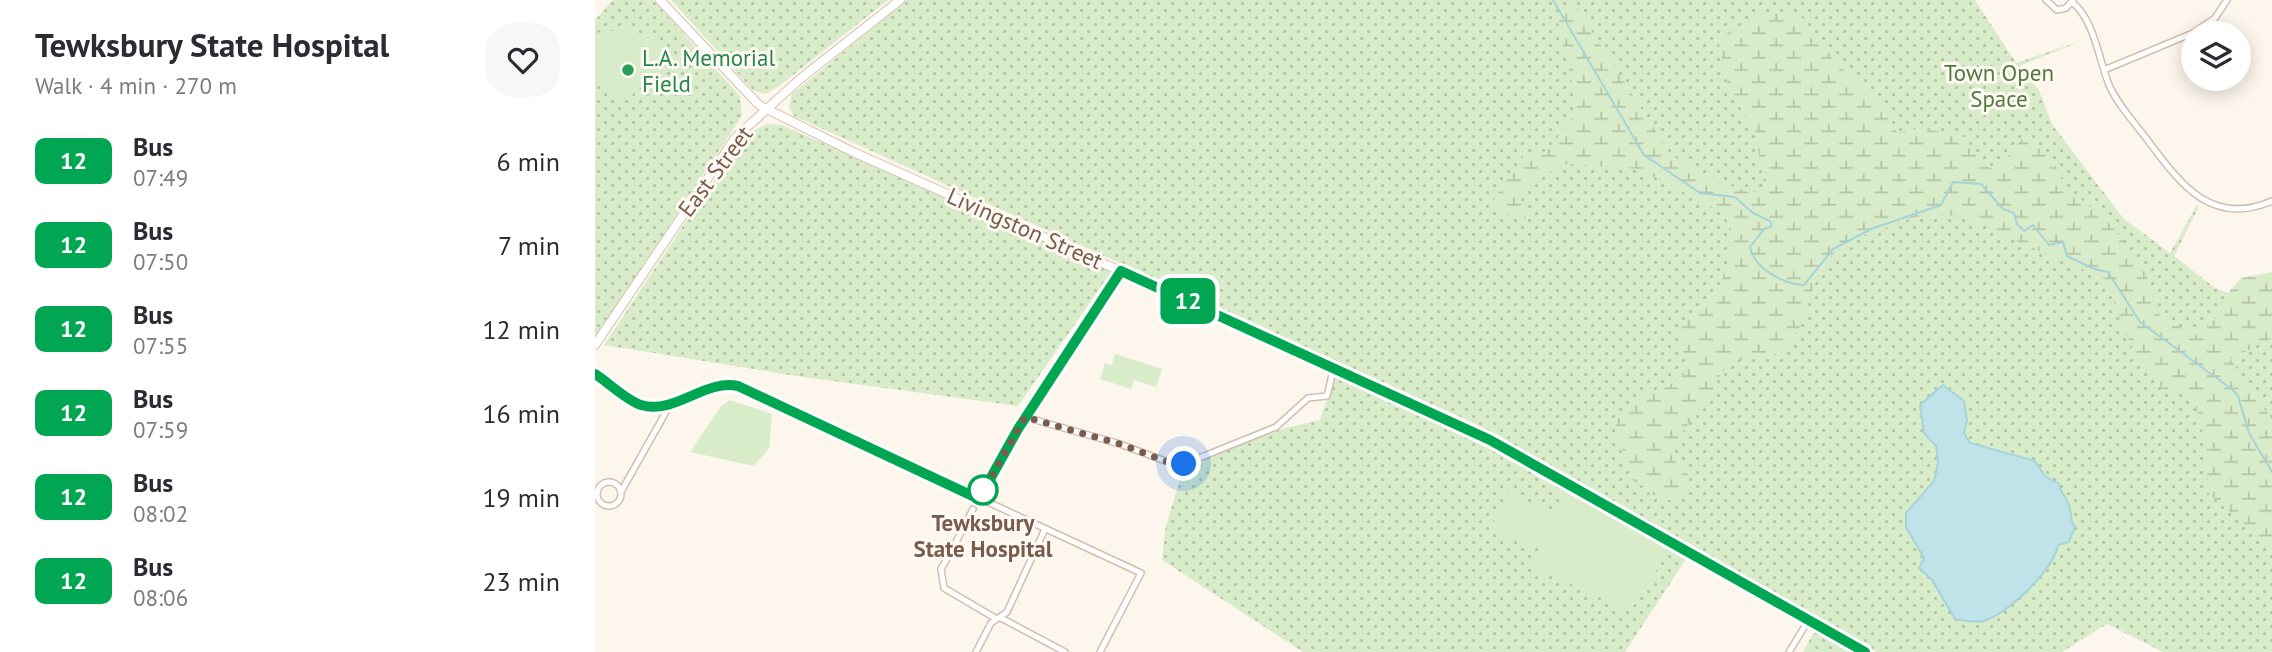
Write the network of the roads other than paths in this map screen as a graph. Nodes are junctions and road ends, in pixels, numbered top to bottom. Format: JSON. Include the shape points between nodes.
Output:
{"nodes":[{"id":1,"x":660,"y":0,"type":"edge"},
{"id":2,"x":899,"y":0,"type":"edge"},
{"id":3,"x":2046,"y":0,"type":"edge"},
{"id":4,"x":2227,"y":0,"type":"edge"},
{"id":5,"x":2073,"y":1,"type":"edge"},
{"id":6,"x":2213,"y":21,"type":"edge"},
{"id":7,"x":2181,"y":38,"type":"edge"},
{"id":8,"x":2104,"y":70,"type":"junction"},
{"id":9,"x":765,"y":109,"type":"junction"},
{"id":10,"x":2272,"y":201,"type":"edge"},
{"id":11,"x":1121,"y":271,"type":"junction"},
{"id":12,"x":595,"y":345,"type":"edge"},
{"id":13,"x":1329,"y":366,"type":"junction"},
{"id":14,"x":595,"y":374,"type":"edge"},
{"id":15,"x":671,"y":403,"type":"junction"},
{"id":16,"x":1025,"y":417,"type":"junction"},
{"id":17,"x":596,"y":487,"type":"edge"},
{"id":18,"x":622,"y":490,"type":"junction"},
{"id":19,"x":979,"y":499,"type":"junction"},
{"id":20,"x":973,"y":509,"type":"dead end"},
{"id":21,"x":1045,"y":529,"type":"junction"},
{"id":22,"x":998,"y":618,"type":"junction"},
{"id":23,"x":1808,"y":621,"type":"junction"},
{"id":24,"x":976,"y":652,"type":"edge"},
{"id":25,"x":1065,"y":652,"type":"edge"},
{"id":26,"x":1100,"y":652,"type":"edge"},
{"id":27,"x":1789,"y":652,"type":"edge"},
{"id":28,"x":1865,"y":652,"type":"edge"}],
"edges":[{"from":1,"to":9,"type":"street","name":"Livingston Street","via":[[748,97]]},
{"from":2,"to":9,"type":"street","name":"East Street"},
{"from":3,"to":5,"type":"street","via":[[2057,10]]},
{"from":4,"to":6,"type":"street"},
{"from":5,"to":8,"type":"street","via":[[2083,14]]},
{"from":7,"to":8,"type":"street"},
{"from":8,"to":10,"type":"street","via":[[2125,111],[2193,194],[2225,208],[2243,209]]},
{"from":9,"to":11,"type":"street","name":"Livingston Street"},
{"from":9,"to":12,"type":"street","name":"East Street","via":[[728,147]]},
{"from":11,"to":13,"type":"street","name":"Livingston Street"},
{"from":11,"to":16,"type":"street"},
{"from":13,"to":16,"type":"street","via":[[1332,375],[1327,396],[1308,398],[1276,427],[1184,464]]},
{"from":13,"to":23,"type":"street","name":"Livingston Street","via":[[1509,450]]},
{"from":14,"to":15,"type":"street","via":[[639,404]]},
{"from":15,"to":18,"type":"street"},
{"from":15,"to":19,"type":"street","via":[[717,385],[738,386]]},
{"from":16,"to":19,"type":"street"},
{"from":17,"to":18,"type":"street","via":[[611,482]]},
{"from":17,"to":18,"type":"street","via":[[599,501],[608,507],[613,507]]},
{"from":19,"to":21,"type":"street"},
{"from":20,"to":22,"type":"street","via":[[941,569],[944,588]]},
{"from":21,"to":22,"type":"street","via":[[1019,590]]},
{"from":21,"to":26,"type":"street","via":[[1141,573]]},
{"from":22,"to":24,"type":"street"},
{"from":22,"to":25,"type":"street"},
{"from":23,"to":27,"type":"street"},
{"from":23,"to":28,"type":"street","name":"Livingston Street"}]}
